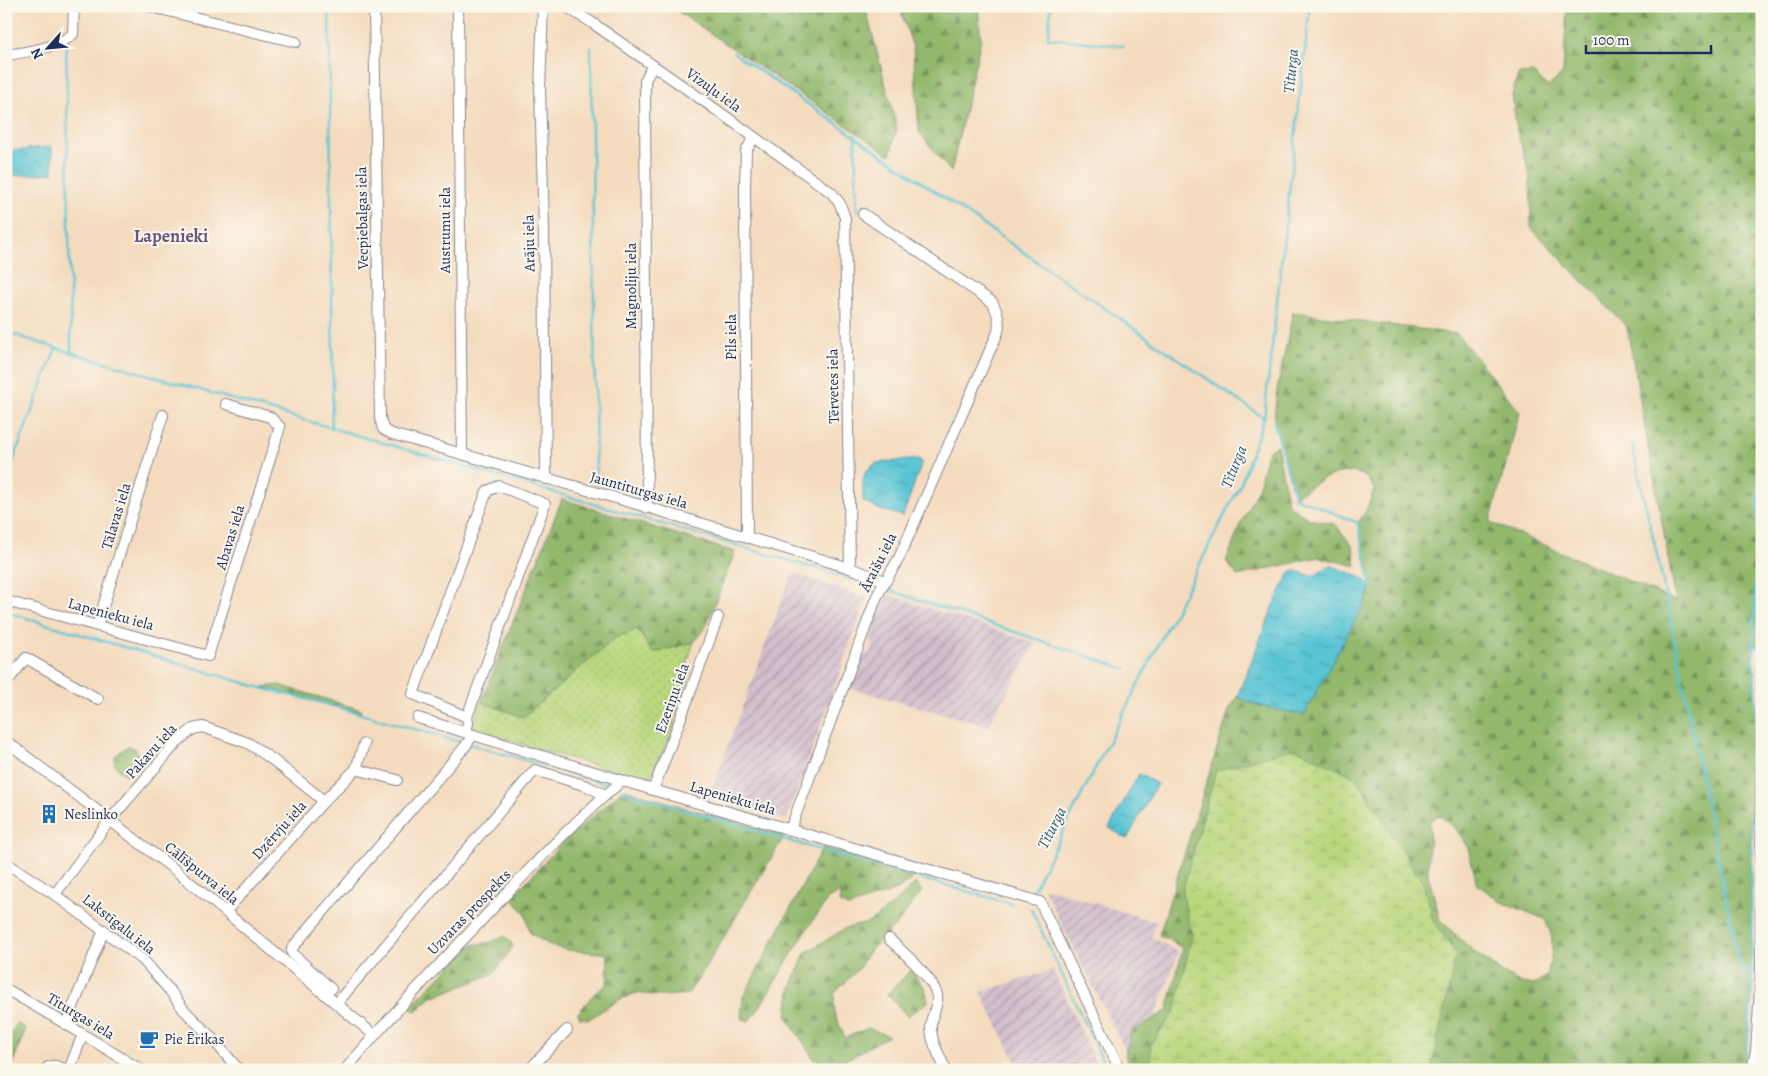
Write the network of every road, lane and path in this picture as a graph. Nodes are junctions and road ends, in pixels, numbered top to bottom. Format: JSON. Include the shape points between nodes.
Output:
{"nodes":[{"id":1,"x":74,"y":6,"type":"edge"},
{"id":2,"x":148,"y":6,"type":"edge"},
{"id":3,"x":374,"y":6,"type":"edge"},
{"id":4,"x":458,"y":6,"type":"edge"},
{"id":5,"x":543,"y":6,"type":"edge"},
{"id":6,"x":565,"y":6,"type":"edge"},
{"id":7,"x":296,"y":42,"type":"dead end"},
{"id":8,"x":6,"y":55,"type":"edge"},
{"id":9,"x":652,"y":66,"type":"junction"},
{"id":10,"x":754,"y":137,"type":"junction"},
{"id":11,"x":840,"y":204,"type":"joint"},
{"id":12,"x":863,"y":214,"type":"dead end"},
{"id":13,"x":226,"y":404,"type":"dead end"},
{"id":14,"x":163,"y":415,"type":"dead end"},
{"id":15,"x":383,"y":429,"type":"joint"},
{"id":16,"x":462,"y":454,"type":"junction"},
{"id":17,"x":546,"y":479,"type":"junction"},
{"id":18,"x":648,"y":508,"type":"junction"},
{"id":19,"x":747,"y":538,"type":"junction"},
{"id":20,"x":850,"y":568,"type":"junction"},
{"id":21,"x":885,"y":581,"type":"junction"},
{"id":22,"x":6,"y":601,"type":"edge"},
{"id":23,"x":718,"y":617,"type":"dead end"},
{"id":24,"x":97,"y":626,"type":"junction"},
{"id":25,"x":208,"y":656,"type":"joint"},
{"id":26,"x":1762,"y":665,"type":"edge"},
{"id":27,"x":6,"y":684,"type":"edge"},
{"id":28,"x":98,"y":699,"type":"dead end"},
{"id":29,"x":467,"y":717,"type":"junction"},
{"id":30,"x":418,"y":718,"type":"dead end"},
{"id":31,"x":469,"y":734,"type":"junction"},
{"id":32,"x":1761,"y":735,"type":"edge"},
{"id":33,"x":6,"y":742,"type":"edge"},
{"id":34,"x":364,"y":744,"type":"dead end"},
{"id":35,"x":356,"y":769,"type":"junction"},
{"id":36,"x":397,"y":780,"type":"dead end"},
{"id":37,"x":620,"y":780,"type":"junction"},
{"id":38,"x":652,"y":790,"type":"junction"},
{"id":39,"x":605,"y":796,"type":"junction"},
{"id":40,"x":324,"y":802,"type":"junction"},
{"id":41,"x":1761,"y":815,"type":"edge"},
{"id":42,"x":110,"y":820,"type":"junction"},
{"id":43,"x":790,"y":830,"type":"junction"},
{"id":44,"x":6,"y":863,"type":"edge"},
{"id":45,"x":1761,"y":893,"type":"edge"},
{"id":46,"x":55,"y":894,"type":"junction"},
{"id":47,"x":226,"y":911,"type":"junction"},
{"id":48,"x":104,"y":930,"type":"junction"},
{"id":49,"x":889,"y":938,"type":"dead end"},
{"id":50,"x":1761,"y":974,"type":"edge"},
{"id":51,"x":6,"y":989,"type":"edge"},
{"id":52,"x":331,"y":989,"type":"dead end"},
{"id":53,"x":341,"y":998,"type":"dead end"},
{"id":54,"x":66,"y":1024,"type":"junction"},
{"id":55,"x":567,"y":1030,"type":"dead end"},
{"id":56,"x":83,"y":1034,"type":"junction"},
{"id":57,"x":374,"y":1035,"type":"junction"},
{"id":58,"x":1759,"y":1051,"type":"edge"},
{"id":59,"x":45,"y":1070,"type":"edge"},
{"id":60,"x":67,"y":1070,"type":"edge"},
{"id":61,"x":140,"y":1070,"type":"edge"},
{"id":62,"x":239,"y":1070,"type":"edge"},
{"id":63,"x":345,"y":1070,"type":"edge"},
{"id":64,"x":529,"y":1070,"type":"edge"},
{"id":65,"x":946,"y":1070,"type":"edge"},
{"id":66,"x":1120,"y":1070,"type":"edge"},
{"id":67,"x":1752,"y":1070,"type":"edge"}],
"edges":[{"from":1,"to":8,"type":"street","via":[[73,34],[68,39]]},
{"from":2,"to":7,"type":"street"},
{"from":3,"to":15,"type":"street","name":"Vecpiebalgas iela","via":[[380,418]]},
{"from":4,"to":16,"type":"street","name":"Austrumu iela"},
{"from":5,"to":17,"type":"street","name":"Arāju iela","via":[[540,89]]},
{"from":6,"to":9,"type":"street","name":"Vizuļu iela"},
{"from":9,"to":10,"type":"street","name":"Vizuļu iela"},
{"from":9,"to":18,"type":"street","name":"Magnoliju iela","via":[[645,81]]},
{"from":10,"to":11,"type":"street","name":"Vizuļu iela","via":[[832,193]]},
{"from":10,"to":19,"type":"street","name":"Pils iela","via":[[746,151],[745,186]]},
{"from":11,"to":20,"type":"street","name":"Tērvetes iela","via":[[845,218]]},
{"from":12,"to":21,"type":"street","name":"Āraišu iela","via":[[992,302],[1000,321],[899,558]]},
{"from":13,"to":25,"type":"street","name":"Abavas iela","via":[[270,417],[280,427]]},
{"from":14,"to":24,"type":"street","name":"Tālavas iela"},
{"from":15,"to":16,"type":"street","name":"Jauntiturgas iela"},
{"from":16,"to":17,"type":"street","name":"Jauntiturgas iela"},
{"from":17,"to":18,"type":"street","name":"Jauntiturgas iela"},
{"from":18,"to":19,"type":"street","name":"Jauntiturgas iela"},
{"from":19,"to":20,"type":"street","name":"Jauntiturgas iela"},
{"from":20,"to":21,"type":"street","name":"Jauntiturgas iela"},
{"from":21,"to":43,"type":"street","name":"Āraišu iela"},
{"from":22,"to":24,"type":"street","name":"Lapenieku iela"},
{"from":23,"to":38,"type":"street","name":"Ezeriņu iela"},
{"from":24,"to":25,"type":"street","name":"Lapenieku iela"},
{"from":26,"to":32,"type":"street"},
{"from":27,"to":28,"type":"street","via":[[26,658]]},
{"from":29,"to":29,"type":"street","via":[[545,504],[498,486],[487,491],[412,694]]},
{"from":29,"to":31,"type":"street"},
{"from":30,"to":31,"type":"street","name":"Lapenieku iela"},
{"from":31,"to":37,"type":"street","name":"Lapenieku iela"},
{"from":31,"to":52,"type":"street","via":[[458,755],[292,948],[292,953]]},
{"from":32,"to":41,"type":"street"},
{"from":33,"to":42,"type":"street","name":"Cālīšpurva iela"},
{"from":34,"to":35,"type":"street","name":"Dzērvju iela"},
{"from":35,"to":36,"type":"street"},
{"from":35,"to":40,"type":"street","name":"Dzērvju iela"},
{"from":37,"to":38,"type":"street","name":"Lapenieku iela"},
{"from":37,"to":39,"type":"street","name":"Uzvaras prospekts"},
{"from":38,"to":43,"type":"street","name":"Lapenieku iela"},
{"from":39,"to":53,"type":"street","via":[[587,786],[535,770]]},
{"from":39,"to":57,"type":"street","name":"Uzvaras prospekts","via":[[502,898]]},
{"from":40,"to":42,"type":"street","name":"Pakavu iela","via":[[248,742],[203,727],[193,729],[178,741]]},
{"from":40,"to":47,"type":"street","name":"Dzērvju iela"},
{"from":41,"to":45,"type":"street"},
{"from":42,"to":46,"type":"street","name":"Pakavu iela"},
{"from":42,"to":47,"type":"street","name":"Cālīšpurva iela"},
{"from":43,"to":66,"type":"street","name":"Lapenieku iela","via":[[1040,902]]},
{"from":44,"to":46,"type":"street","name":"Lakstīgalu iela"},
{"from":45,"to":50,"type":"street"},
{"from":46,"to":48,"type":"street","name":"Lakstīgalu iela"},
{"from":47,"to":57,"type":"street","name":"Cālīšpurva iela"},
{"from":48,"to":54,"type":"street"},
{"from":48,"to":62,"type":"street","name":"Lakstīgalu iela","via":[[143,960]]},
{"from":49,"to":65,"type":"street","via":[[934,987],[938,997],[930,1027]]},
{"from":50,"to":58,"type":"street"},
{"from":51,"to":54,"type":"street","name":"Titurgas iela"},
{"from":54,"to":56,"type":"street","name":"Titurgas iela"},
{"from":55,"to":64,"type":"street"},
{"from":56,"to":60,"type":"street"},
{"from":56,"to":61,"type":"street","name":"Titurgas iela"},
{"from":57,"to":63,"type":"street","name":"Uzvaras prospekts"},
{"from":58,"to":67,"type":"street"},
{"from":59,"to":60,"type":"street","via":[[53,1065]]}]}
